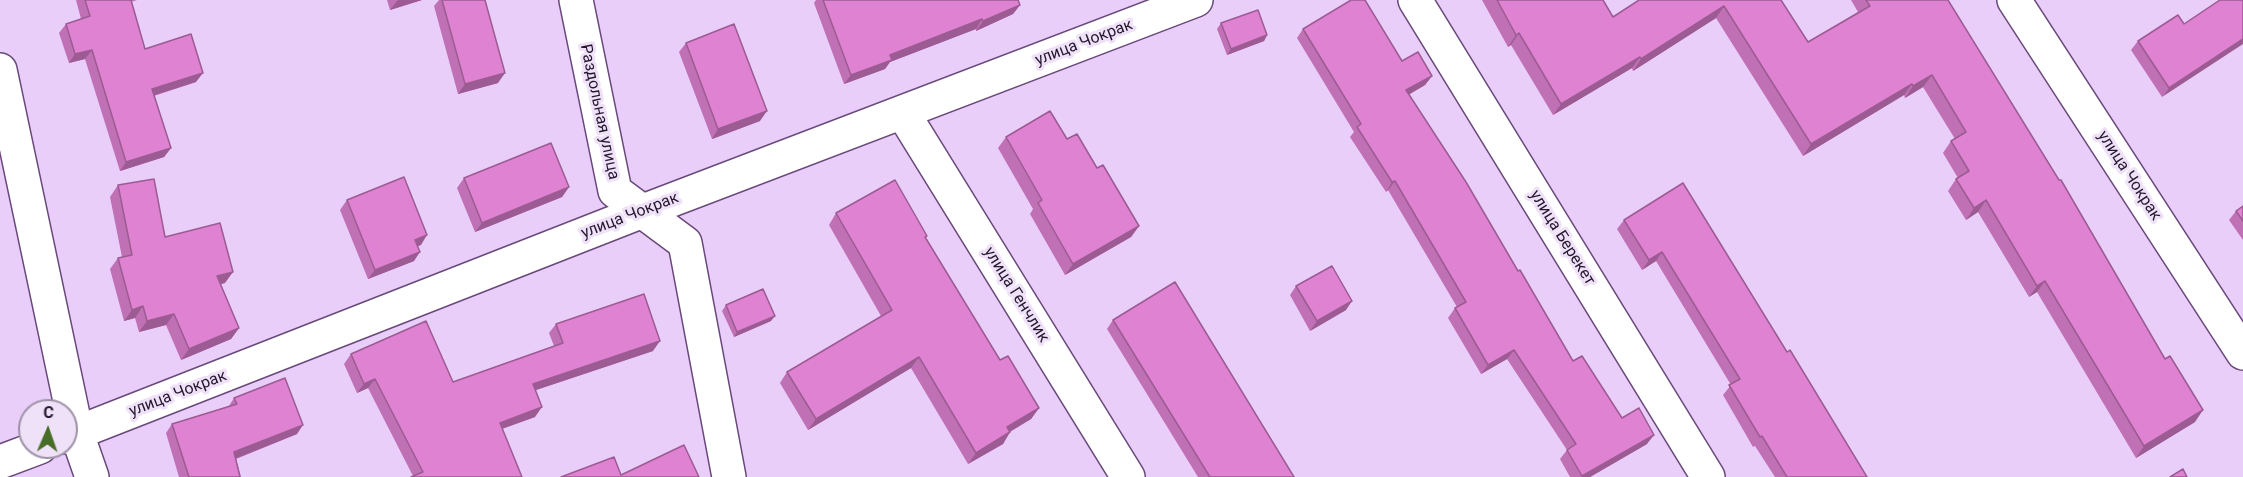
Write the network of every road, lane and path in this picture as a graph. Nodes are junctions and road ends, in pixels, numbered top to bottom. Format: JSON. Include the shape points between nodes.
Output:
{"nodes":[{"id":1,"x":576,"y":0,"type":"edge"},
{"id":2,"x":1196,"y":0,"type":"edge"},
{"id":3,"x":1415,"y":0,"type":"edge"},
{"id":4,"x":2014,"y":0,"type":"edge"},
{"id":5,"x":0,"y":70,"type":"edge"},
{"id":6,"x":903,"y":113,"type":"junction"},
{"id":7,"x":643,"y":211,"type":"junction"},
{"id":8,"x":2243,"y":353,"type":"edge"},
{"id":9,"x":64,"y":399,"type":"edge"},
{"id":10,"x":78,"y":433,"type":"edge"},
{"id":11,"x":78,"y":450,"type":"edge"},
{"id":12,"x":18,"y":455,"type":"edge"},
{"id":13,"x":0,"y":462,"type":"edge"},
{"id":14,"x":92,"y":477,"type":"edge"},
{"id":15,"x":729,"y":477,"type":"edge"},
{"id":16,"x":1128,"y":477,"type":"edge"},
{"id":17,"x":1708,"y":477,"type":"edge"}],
"edges":[{"from":1,"to":7,"type":"street","name":"Раздольная улица","via":[[615,191]]},
{"from":2,"to":6,"type":"street","name":"улица Чокрак"},
{"from":3,"to":17,"type":"street","name":"улица Берекет"},
{"from":4,"to":8,"type":"street","name":"улица Чокрак"},
{"from":5,"to":9,"type":"street"},
{"from":6,"to":7,"type":"street","name":"улица Чокрак"},
{"from":6,"to":16,"type":"street","name":"улица Генчлик"},
{"from":7,"to":10,"type":"street","name":"улица Чокрак"},
{"from":7,"to":15,"type":"street","name":"Раздольная улица","via":[[685,243]]},
{"from":11,"to":14,"type":"street"},
{"from":12,"to":13,"type":"street"}]}
